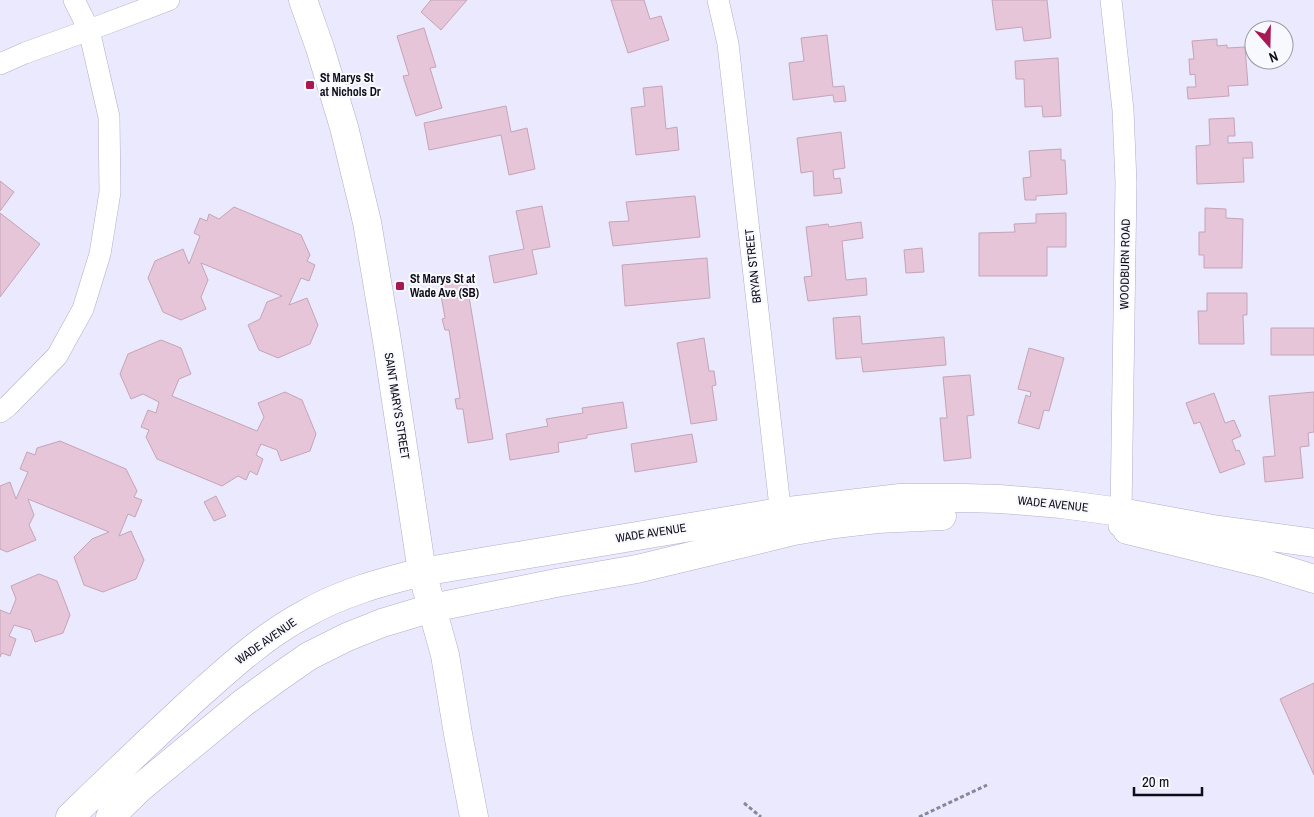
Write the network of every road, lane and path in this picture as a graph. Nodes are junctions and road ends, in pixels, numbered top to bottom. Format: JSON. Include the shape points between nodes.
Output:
{"nodes":[{"id":1,"x":74,"y":0,"type":"edge"},
{"id":2,"x":169,"y":0,"type":"edge"},
{"id":3,"x":303,"y":0,"type":"edge"},
{"id":4,"x":718,"y":0,"type":"edge"},
{"id":5,"x":1111,"y":0,"type":"edge"},
{"id":6,"x":89,"y":30,"type":"junction"},
{"id":7,"x":0,"y":64,"type":"edge"},
{"id":8,"x":0,"y":412,"type":"edge"},
{"id":9,"x":1120,"y":520,"type":"junction"},
{"id":10,"x":782,"y":522,"type":"junction"},
{"id":11,"x":1314,"y":543,"type":"edge"},
{"id":12,"x":1266,"y":564,"type":"junction"},
{"id":13,"x":1314,"y":570,"type":"edge"},
{"id":14,"x":422,"y":572,"type":"junction"},
{"id":15,"x":1314,"y":579,"type":"edge"},
{"id":16,"x":432,"y":608,"type":"junction"},
{"id":17,"x":988,"y":785,"type":"dead end"},
{"id":18,"x":744,"y":803,"type":"dead end"},
{"id":19,"x":70,"y":817,"type":"edge"},
{"id":20,"x":110,"y":817,"type":"edge"},
{"id":21,"x":474,"y":817,"type":"edge"},
{"id":22,"x":761,"y":817,"type":"edge"},
{"id":23,"x":919,"y":817,"type":"edge"}],
"edges":[{"from":1,"to":6,"type":"street"},
{"from":2,"to":6,"type":"street"},
{"from":3,"to":14,"type":"main road","name":"SAINT MARYS STREET","via":[[344,127],[367,222]]},
{"from":4,"to":10,"type":"street","name":"BRYAN STREET","via":[[728,44]]},
{"from":5,"to":9,"type":"street","name":"WOODBURN ROAD","via":[[1123,110],[1126,184]]},
{"from":6,"to":7,"type":"street"},
{"from":6,"to":8,"type":"street","via":[[109,117],[110,192],[100,254],[83,309],[56,356]]},
{"from":9,"to":10,"type":"main road","name":"WADE AVENUE","via":[[1061,504],[1000,499],[900,498]]},
{"from":9,"to":11,"type":"main road","name":"WADE AVENUE","via":[[1213,528]]},
{"from":9,"to":12,"type":"main road","name":"WADE AVENUE"},
{"from":10,"to":14,"type":"main road","name":"WADE AVENUE"},
{"from":10,"to":16,"type":"main road","name":"WADE AVENUE","via":[[637,569]]},
{"from":12,"to":13,"type":"main road"},
{"from":12,"to":15,"type":"main road","name":"WADE AVENUE"},
{"from":14,"to":16,"type":"main road","name":"SAINT MARYS STREET"},
{"from":14,"to":19,"type":"main road","name":"WADE AVENUE","via":[[339,597],[305,613],[270,636],[236,661]]},
{"from":16,"to":20,"type":"main road","name":"WADE AVENUE","via":[[382,623],[309,656],[243,703]]},
{"from":16,"to":21,"type":"main road","name":"SAINT MARYS STREET","via":[[445,655]]},
{"from":17,"to":23,"type":"path"},
{"from":18,"to":22,"type":"path"}]}
